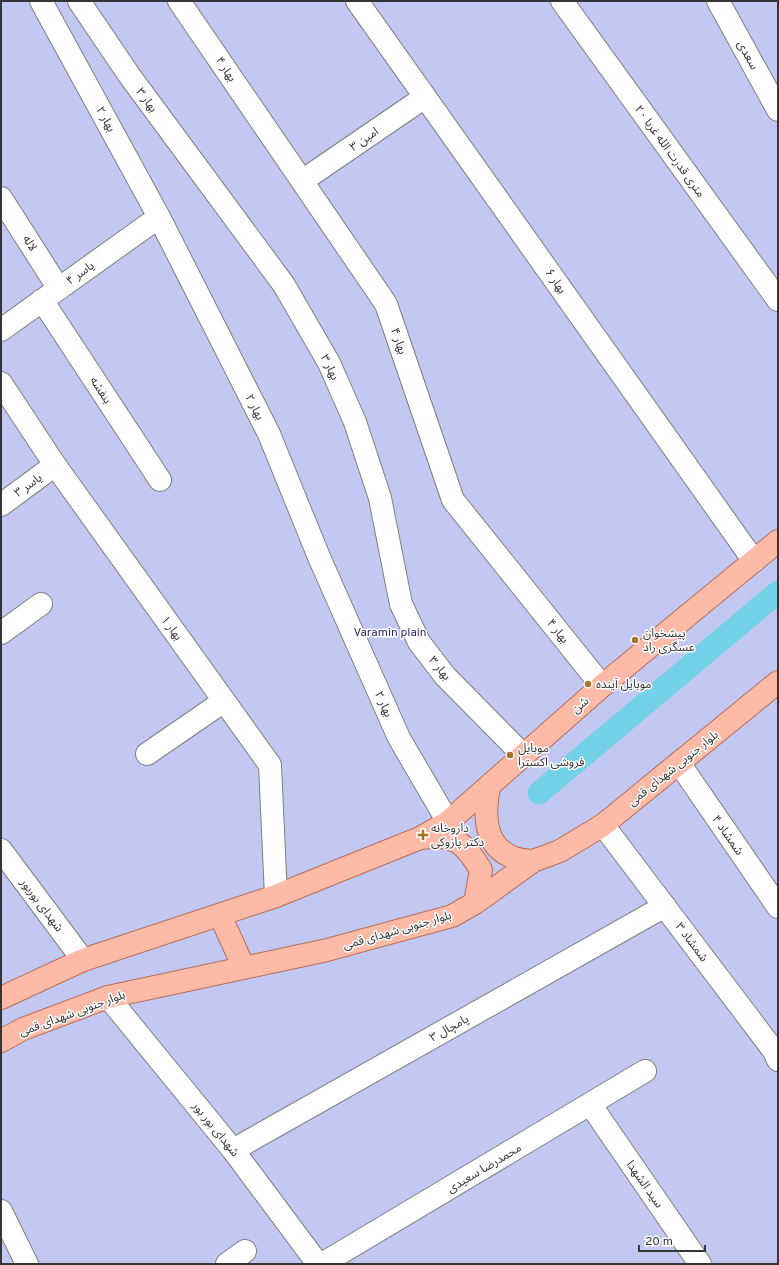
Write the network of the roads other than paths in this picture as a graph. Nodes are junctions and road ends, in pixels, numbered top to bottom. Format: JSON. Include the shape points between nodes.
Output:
{"nodes":[{"id":1,"x":41,"y":1,"type":"edge"},
{"id":2,"x":79,"y":1,"type":"edge"},
{"id":3,"x":179,"y":1,"type":"edge"},
{"id":4,"x":357,"y":1,"type":"edge"},
{"id":5,"x":562,"y":1,"type":"edge"},
{"id":6,"x":718,"y":1,"type":"edge"},
{"id":7,"x":425,"y":96,"type":"junction"},
{"id":8,"x":778,"y":110,"type":"edge"},
{"id":9,"x":302,"y":181,"type":"junction"},
{"id":10,"x":1,"y":198,"type":"edge"},
{"id":11,"x":159,"y":217,"type":"junction"},
{"id":12,"x":50,"y":294,"type":"junction"},
{"id":13,"x":778,"y":300,"type":"edge"},
{"id":14,"x":1,"y":330,"type":"edge"},
{"id":15,"x":1,"y":383,"type":"edge"},
{"id":16,"x":55,"y":465,"type":"junction"},
{"id":17,"x":160,"y":480,"type":"dead end"},
{"id":18,"x":1,"y":505,"type":"edge"},
{"id":19,"x":778,"y":541,"type":"edge"},
{"id":20,"x":754,"y":561,"type":"junction"},
{"id":21,"x":41,"y":604,"type":"dead end"},
{"id":22,"x":1,"y":633,"type":"edge"},
{"id":23,"x":777,"y":685,"type":"edge"},
{"id":24,"x":602,"y":686,"type":"junction"},
{"id":25,"x":224,"y":701,"type":"junction"},
{"id":26,"x":147,"y":754,"type":"dead end"},
{"id":27,"x":523,"y":755,"type":"junction"},
{"id":28,"x":679,"y":763,"type":"junction"},
{"id":29,"x":489,"y":787,"type":"junction"},
{"id":30,"x":448,"y":822,"type":"junction"},
{"id":31,"x":603,"y":825,"type":"junction"},
{"id":32,"x":420,"y":838,"type":"junction"},
{"id":33,"x":1,"y":850,"type":"edge"},
{"id":34,"x":533,"y":861,"type":"junction"},
{"id":35,"x":276,"y":896,"type":"junction"},
{"id":36,"x":475,"y":904,"type":"junction"},
{"id":37,"x":665,"y":906,"type":"junction"},
{"id":38,"x":778,"y":907,"type":"edge"},
{"id":39,"x":220,"y":915,"type":"junction"},
{"id":40,"x":83,"y":960,"type":"junction"},
{"id":41,"x":244,"y":968,"type":"junction"},
{"id":42,"x":1,"y":998,"type":"edge"},
{"id":43,"x":108,"y":998,"type":"junction"},
{"id":44,"x":1,"y":1040,"type":"edge"},
{"id":45,"x":777,"y":1053,"type":"edge"},
{"id":46,"x":645,"y":1071,"type":"dead end"},
{"id":47,"x":590,"y":1104,"type":"junction"},
{"id":48,"x":233,"y":1150,"type":"junction"},
{"id":49,"x":1,"y":1211,"type":"edge"},
{"id":50,"x":245,"y":1251,"type":"dead end"},
{"id":51,"x":27,"y":1264,"type":"edge"},
{"id":52,"x":227,"y":1264,"type":"edge"},
{"id":53,"x":318,"y":1264,"type":"edge"},
{"id":54,"x":322,"y":1264,"type":"edge"},
{"id":55,"x":700,"y":1264,"type":"edge"}],
"edges":[{"from":1,"to":11,"type":"street","name":"بهار ۲"},
{"from":2,"to":27,"type":"street","name":"بهار ۳","via":[[128,75],[284,285],[329,363],[355,422],[380,498],[401,604],[419,642],[445,676]]},
{"from":3,"to":9,"type":"street","name":"بهار ۴"},
{"from":4,"to":7,"type":"street","name":"بهار ۶"},
{"from":5,"to":13,"type":"street","name":"۲۰ متری قدرت الله غربا"},
{"from":6,"to":8,"type":"street","name":"سعدی"},
{"from":7,"to":9,"type":"street","name":"امین ۳"},
{"from":7,"to":20,"type":"street","name":"بهار ۶"},
{"from":9,"to":24,"type":"street","name":"بهار ۴","via":[[386,304],[453,500]]},
{"from":10,"to":12,"type":"street","name":"لاله"},
{"from":11,"to":12,"type":"street","name":"یاسر ۴"},
{"from":11,"to":30,"type":"street","name":"بهار ۲","via":[[269,434],[318,557],[399,738]]},
{"from":12,"to":14,"type":"street","name":"یاسر ۴"},
{"from":12,"to":17,"type":"street","name":"بنفشه"},
{"from":15,"to":16,"type":"street","name":"بهار ۱"},
{"from":16,"to":18,"type":"street","name":"یاسر ۳"},
{"from":16,"to":25,"type":"street","name":"بهار ۱"},
{"from":19,"to":20,"type":"main road","name":"شن"},
{"from":20,"to":24,"type":"main road","name":"شن"},
{"from":21,"to":22,"type":"street"},
{"from":23,"to":28,"type":"main road","name":"بلوار جنوبی شهدای قمی"},
{"from":24,"to":27,"type":"main road","name":"شن"},
{"from":25,"to":26,"type":"street"},
{"from":25,"to":35,"type":"street","name":"بهار ۱","via":[[270,765]]},
{"from":27,"to":29,"type":"main road","name":"شن"},
{"from":28,"to":31,"type":"main road","name":"بلوار جنوبی شهدای قمی"},
{"from":28,"to":38,"type":"street","name":"شمشاد ۴"},
{"from":29,"to":30,"type":"main road","name":"شن"},
{"from":29,"to":34,"type":"main road","via":[[486,819],[489,834],[497,848],[512,857]]},
{"from":30,"to":32,"type":"main road","name":"شن"},
{"from":31,"to":34,"type":"main road","name":"بلوار جنوبی شهدای قمی","via":[[560,851]]},
{"from":31,"to":37,"type":"street","name":"شمشاد ۳"},
{"from":32,"to":35,"type":"main road"},
{"from":32,"to":36,"type":"main road","via":[[438,836],[454,839],[465,846],[480,870]]},
{"from":33,"to":40,"type":"street","name":"شهدای بوربور"},
{"from":34,"to":36,"type":"main road","name":"بلوار جنوبی شهدای قمی"},
{"from":35,"to":39,"type":"main road"},
{"from":36,"to":41,"type":"main road","name":"بلوار جنوبی شهدای قمی","via":[[452,916],[327,950]]},
{"from":37,"to":45,"type":"street","name":"شمشاد ۳"},
{"from":37,"to":48,"type":"street","name":"پامچال ۳"},
{"from":39,"to":40,"type":"main road"},
{"from":39,"to":41,"type":"main road"},
{"from":40,"to":42,"type":"main road"},
{"from":41,"to":43,"type":"main road","name":"بلوار جنوبی شهدای قمی"},
{"from":43,"to":44,"type":"main road","name":"بلوار جنوبی شهدای قمی","via":[[23,1029]]},
{"from":43,"to":48,"type":"street","name":"شهدای بور بور"},
{"from":46,"to":47,"type":"street","name":"محمدرضا سعیدی"},
{"from":47,"to":54,"type":"street","name":"محمدرضا سعیدی"},
{"from":47,"to":55,"type":"street","name":"سید الشهدا"},
{"from":48,"to":53,"type":"street","name":"شهدای بور بور"},
{"from":49,"to":51,"type":"street"},
{"from":50,"to":52,"type":"street"}]}
